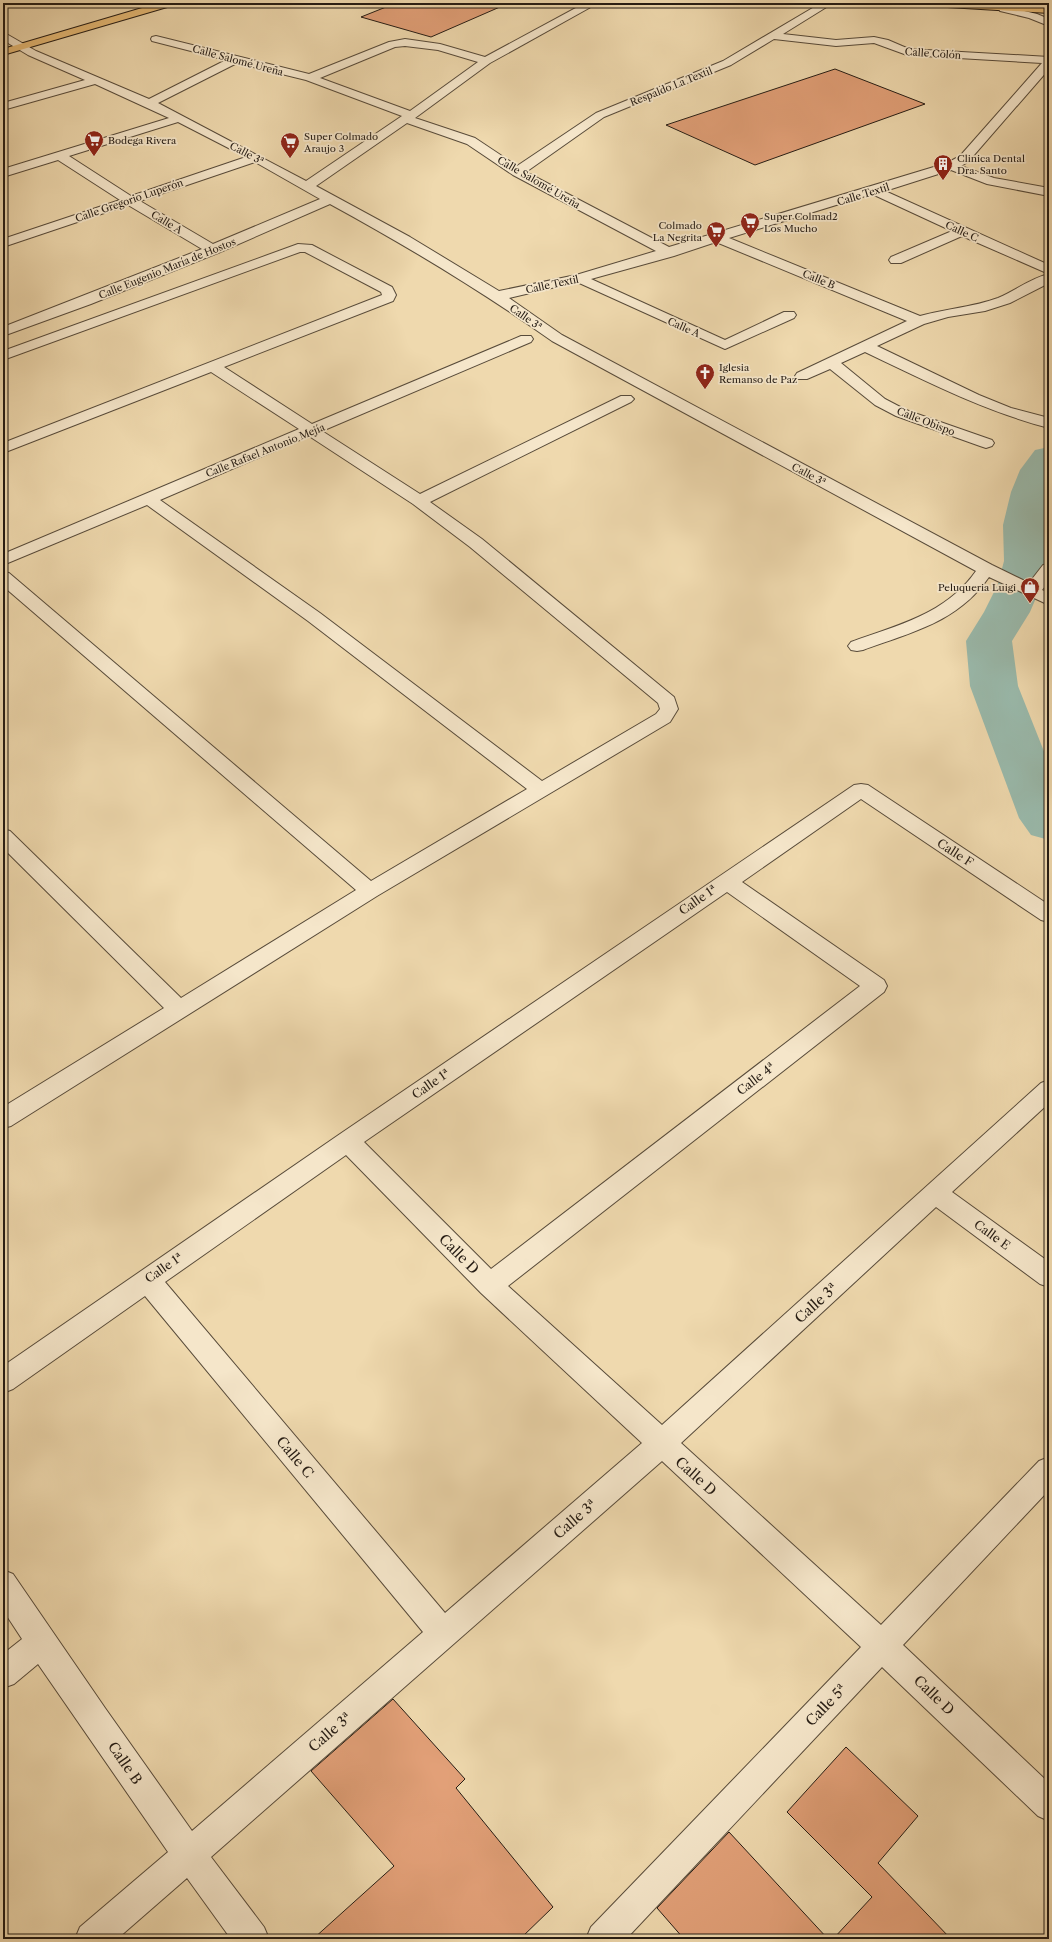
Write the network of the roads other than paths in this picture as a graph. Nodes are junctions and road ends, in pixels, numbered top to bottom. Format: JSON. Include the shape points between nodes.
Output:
{"nodes":[{"id":1,"x":170,"y":3,"type":"edge"},
{"id":2,"x":593,"y":3,"type":"edge"},
{"id":3,"x":828,"y":3,"type":"edge"},
{"id":4,"x":931,"y":3,"type":"edge"},
{"id":5,"x":1004,"y":9,"type":"junction"},
{"id":6,"x":1049,"y":10,"type":"edge"},
{"id":7,"x":1049,"y":23,"type":"edge"},
{"id":8,"x":3,"y":35,"type":"edge"},
{"id":9,"x":772,"y":36,"type":"junction"},
{"id":10,"x":156,"y":38,"type":"dead end"},
{"id":11,"x":24,"y":46,"type":"junction"},
{"id":12,"x":3,"y":52,"type":"edge"},
{"id":13,"x":236,"y":59,"type":"junction"},
{"id":14,"x":486,"y":61,"type":"junction"},
{"id":15,"x":1049,"y":61,"type":"edge"},
{"id":16,"x":310,"y":78,"type":"junction"},
{"id":17,"x":96,"y":80,"type":"junction"},
{"id":18,"x":149,"y":103,"type":"junction"},
{"id":19,"x":3,"y":107,"type":"edge"},
{"id":20,"x":408,"y":117,"type":"junction"},
{"id":21,"x":180,"y":118,"type":"junction"},
{"id":22,"x":60,"y":156,"type":"junction"},
{"id":23,"x":256,"y":158,"type":"junction"},
{"id":24,"x":951,"y":166,"type":"junction"},
{"id":25,"x":517,"y":172,"type":"junction"},
{"id":26,"x":3,"y":173,"type":"edge"},
{"id":27,"x":307,"y":186,"type":"junction"},
{"id":28,"x":875,"y":191,"type":"junction"},
{"id":29,"x":1049,"y":192,"type":"edge"},
{"id":30,"x":330,"y":199,"type":"junction"},
{"id":31,"x":128,"y":200,"type":"junction"},
{"id":32,"x":962,"y":231,"type":"junction"},
{"id":33,"x":718,"y":238,"type":"junction"},
{"id":34,"x":3,"y":243,"type":"edge"},
{"id":35,"x":213,"y":250,"type":"junction"},
{"id":36,"x":669,"y":253,"type":"junction"},
{"id":37,"x":896,"y":260,"type":"dead end"},
{"id":38,"x":1049,"y":270,"type":"edge"},
{"id":39,"x":579,"y":278,"type":"junction"},
{"id":40,"x":1049,"y":278,"type":"edge"},
{"id":41,"x":496,"y":296,"type":"junction"},
{"id":42,"x":789,"y":315,"type":"dead end"},
{"id":43,"x":919,"y":321,"type":"junction"},
{"id":44,"x":3,"y":332,"type":"edge"},
{"id":45,"x":526,"y":339,"type":"dead end"},
{"id":46,"x":867,"y":347,"type":"junction"},
{"id":47,"x":3,"y":356,"type":"edge"},
{"id":48,"x":832,"y":363,"type":"junction"},
{"id":49,"x":212,"y":366,"type":"junction"},
{"id":50,"x":802,"y":376,"type":"dead end"},
{"id":51,"x":626,"y":399,"type":"dead end"},
{"id":52,"x":1049,"y":423,"type":"edge"},
{"id":53,"x":310,"y":431,"type":"junction"},
{"id":54,"x":986,"y":444,"type":"dead end"},
{"id":55,"x":3,"y":448,"type":"edge"},
{"id":56,"x":147,"y":498,"type":"junction"},
{"id":57,"x":419,"y":501,"type":"junction"},
{"id":58,"x":3,"y":560,"type":"edge"},
{"id":59,"x":1049,"y":569,"type":"edge"},
{"id":60,"x":991,"y":572,"type":"junction"},
{"id":61,"x":3,"y":578,"type":"edge"},
{"id":62,"x":1032,"y":591,"type":"junction"},
{"id":63,"x":1049,"y":600,"type":"edge"},
{"id":64,"x":857,"y":646,"type":"dead end"},
{"id":65,"x":541,"y":790,"type":"junction"},
{"id":66,"x":860,"y":790,"type":"joint"},
{"id":67,"x":3,"y":836,"type":"edge"},
{"id":68,"x":726,"y":881,"type":"junction"},
{"id":69,"x":370,"y":891,"type":"junction"},
{"id":70,"x":1049,"y":915,"type":"edge"},
{"id":71,"x":179,"y":1009,"type":"junction"},
{"id":72,"x":1049,"y":1089,"type":"edge"},
{"id":73,"x":3,"y":1119,"type":"edge"},
{"id":74,"x":348,"y":1141,"type":"junction"},
{"id":75,"x":935,"y":1193,"type":"junction"},
{"id":76,"x":1049,"y":1276,"type":"edge"},
{"id":77,"x":147,"y":1280,"type":"junction"},
{"id":78,"x":490,"y":1285,"type":"junction"},
{"id":79,"x":3,"y":1381,"type":"edge"},
{"id":80,"x":661,"y":1444,"type":"junction"},
{"id":81,"x":1049,"y":1470,"type":"edge"},
{"id":82,"x":3,"y":1584,"type":"edge"},
{"id":83,"x":443,"y":1633,"type":"junction"},
{"id":84,"x":41,"y":1643,"type":"junction"},
{"id":85,"x":882,"y":1646,"type":"junction"},
{"id":86,"x":3,"y":1673,"type":"edge"},
{"id":87,"x":1049,"y":1805,"type":"edge"},
{"id":88,"x":189,"y":1855,"type":"junction"},
{"id":89,"x":92,"y":1939,"type":"edge"},
{"id":90,"x":252,"y":1939,"type":"edge"},
{"id":91,"x":603,"y":1939,"type":"edge"}],
"edges":[{"from":1,"to":11,"type":"main road"},
{"from":2,"to":14,"type":"street"},
{"from":3,"to":9,"type":"street","name":"Respaldo La Textil"},
{"from":4,"to":5,"type":"main road"},
{"from":5,"to":6,"type":"main road"},
{"from":5,"to":7,"type":"street"},
{"from":8,"to":11,"type":"street","name":"Calle 3ª"},
{"from":9,"to":15,"type":"street","name":"Calle Colón","via":[[836,43],[874,40],[907,52]]},
{"from":9,"to":25,"type":"street","name":"Respaldo La Textil","via":[[727,63],[600,115]]},
{"from":10,"to":13,"type":"street","name":"Calle Salomé Ureña"},
{"from":11,"to":12,"type":"main road"},
{"from":11,"to":17,"type":"street","name":"Calle 3ª","via":[[32,53]]},
{"from":13,"to":16,"type":"street","name":"Calle Salomé Ureña"},
{"from":13,"to":18,"type":"street"},
{"from":14,"to":16,"type":"street","via":[[429,44],[404,42],[393,44]]},
{"from":14,"to":20,"type":"street"},
{"from":15,"to":24,"type":"street","name":"Calle Textil","via":[[964,159]]},
{"from":16,"to":20,"type":"street","name":"Calle Salomé Ureña"},
{"from":17,"to":18,"type":"street","name":"Calle 3ª"},
{"from":17,"to":19,"type":"street"},
{"from":18,"to":21,"type":"street","name":"Calle 3ª"},
{"from":20,"to":25,"type":"street","name":"Calle Salomé Ureña","via":[[472,141]]},
{"from":20,"to":27,"type":"street"},
{"from":21,"to":22,"type":"street"},
{"from":21,"to":23,"type":"street","name":"Calle 3ª"},
{"from":22,"to":26,"type":"street"},
{"from":22,"to":31,"type":"street","name":"Calle A"},
{"from":23,"to":27,"type":"street","name":"Calle 3ª"},
{"from":23,"to":31,"type":"street","name":"Calle Gregorio Luperón"},
{"from":24,"to":28,"type":"street","name":"Calle Textil"},
{"from":24,"to":29,"type":"street","via":[[991,181]]},
{"from":25,"to":36,"type":"street","name":"Calle Salomé Ureña"},
{"from":27,"to":30,"type":"street","name":"Calle 3ª"},
{"from":28,"to":32,"type":"street","name":"Calle C"},
{"from":28,"to":33,"type":"street","name":"Calle Textil"},
{"from":30,"to":35,"type":"street","name":"Calle Eugenio María de Hostos"},
{"from":30,"to":41,"type":"street","name":"Calle 3ª"},
{"from":31,"to":34,"type":"street","name":"Calle Gregorio Luperón"},
{"from":31,"to":35,"type":"street","name":"Calle A"},
{"from":32,"to":37,"type":"street"},
{"from":32,"to":38,"type":"street","name":"Calle C"},
{"from":33,"to":36,"type":"street","name":"Calle Textil"},
{"from":33,"to":43,"type":"street","name":"Calle B"},
{"from":35,"to":44,"type":"street","name":"Calle Eugenio María de Hostos"},
{"from":36,"to":39,"type":"street","name":"Calle Textil"},
{"from":39,"to":41,"type":"street","name":"Calle Textil"},
{"from":39,"to":42,"type":"street","name":"Calle A","via":[[725,345]]},
{"from":40,"to":43,"type":"street","via":[[985,307],[946,313]]},
{"from":41,"to":60,"type":"street","name":"Calle 3ª","via":[[557,338]]},
{"from":43,"to":46,"type":"street"},
{"from":45,"to":53,"type":"street","name":"Calle Rafael Antonio Mejía"},
{"from":46,"to":48,"type":"street"},
{"from":46,"to":52,"type":"street","via":[[974,398],[1006,411]]},
{"from":47,"to":49,"type":"street","via":[[293,248],[307,248],[388,292],[388,298]]},
{"from":48,"to":50,"type":"street"},
{"from":48,"to":54,"type":"street","name":"Calle Obispo","via":[[880,402],[901,413]]},
{"from":49,"to":53,"type":"street"},
{"from":49,"to":55,"type":"street"},
{"from":51,"to":57,"type":"street"},
{"from":53,"to":56,"type":"street","name":"Calle Rafael Antonio Mejía"},
{"from":53,"to":57,"type":"street"},
{"from":56,"to":58,"type":"street","name":"Calle Rafael Antonio Mejía"},
{"from":56,"to":65,"type":"street","via":[[314,617]]},
{"from":57,"to":65,"type":"street","via":[[476,543],[666,701],[669,709],[663,718]]},
{"from":59,"to":62,"type":"street"},
{"from":60,"to":62,"type":"street","name":"Calle 3ª"},
{"from":60,"to":64,"type":"street","via":[[961,600],[940,612]]},
{"from":61,"to":69,"type":"street"},
{"from":62,"to":63,"type":"street","name":"Calle 3ª"},
{"from":65,"to":69,"type":"street"},
{"from":66,"to":68,"type":"street","name":"Calle 1ª"},
{"from":66,"to":70,"type":"street","name":"Calle F"},
{"from":67,"to":71,"type":"street"},
{"from":68,"to":74,"type":"street","name":"Calle 1ª"},
{"from":68,"to":78,"type":"street","name":"Calle 4ª","via":[[876,986]]},
{"from":69,"to":71,"type":"street"},
{"from":71,"to":73,"type":"street"},
{"from":72,"to":75,"type":"street","name":"Calle 3ª"},
{"from":74,"to":77,"type":"street","name":"Calle 1ª"},
{"from":74,"to":78,"type":"street","name":"Calle D"},
{"from":75,"to":76,"type":"street","name":"Calle E"},
{"from":75,"to":80,"type":"street","name":"Calle 3ª"},
{"from":77,"to":79,"type":"street","name":"Calle 1ª"},
{"from":77,"to":83,"type":"street","name":"Calle C"},
{"from":78,"to":80,"type":"street","name":"Calle D"},
{"from":80,"to":83,"type":"street","name":"Calle 3ª"},
{"from":80,"to":85,"type":"street","name":"Calle D"},
{"from":81,"to":85,"type":"street","name":"Calle 5ª"},
{"from":82,"to":84,"type":"street","name":"Calle B"},
{"from":83,"to":88,"type":"street","name":"Calle 3ª"},
{"from":84,"to":86,"type":"street"},
{"from":84,"to":88,"type":"street","name":"Calle B"},
{"from":85,"to":87,"type":"street","name":"Calle D"},
{"from":85,"to":91,"type":"street","name":"Calle 5ª"},
{"from":88,"to":89,"type":"street","name":"Calle 3ª"},
{"from":88,"to":90,"type":"street","name":"Calle B"}]}
